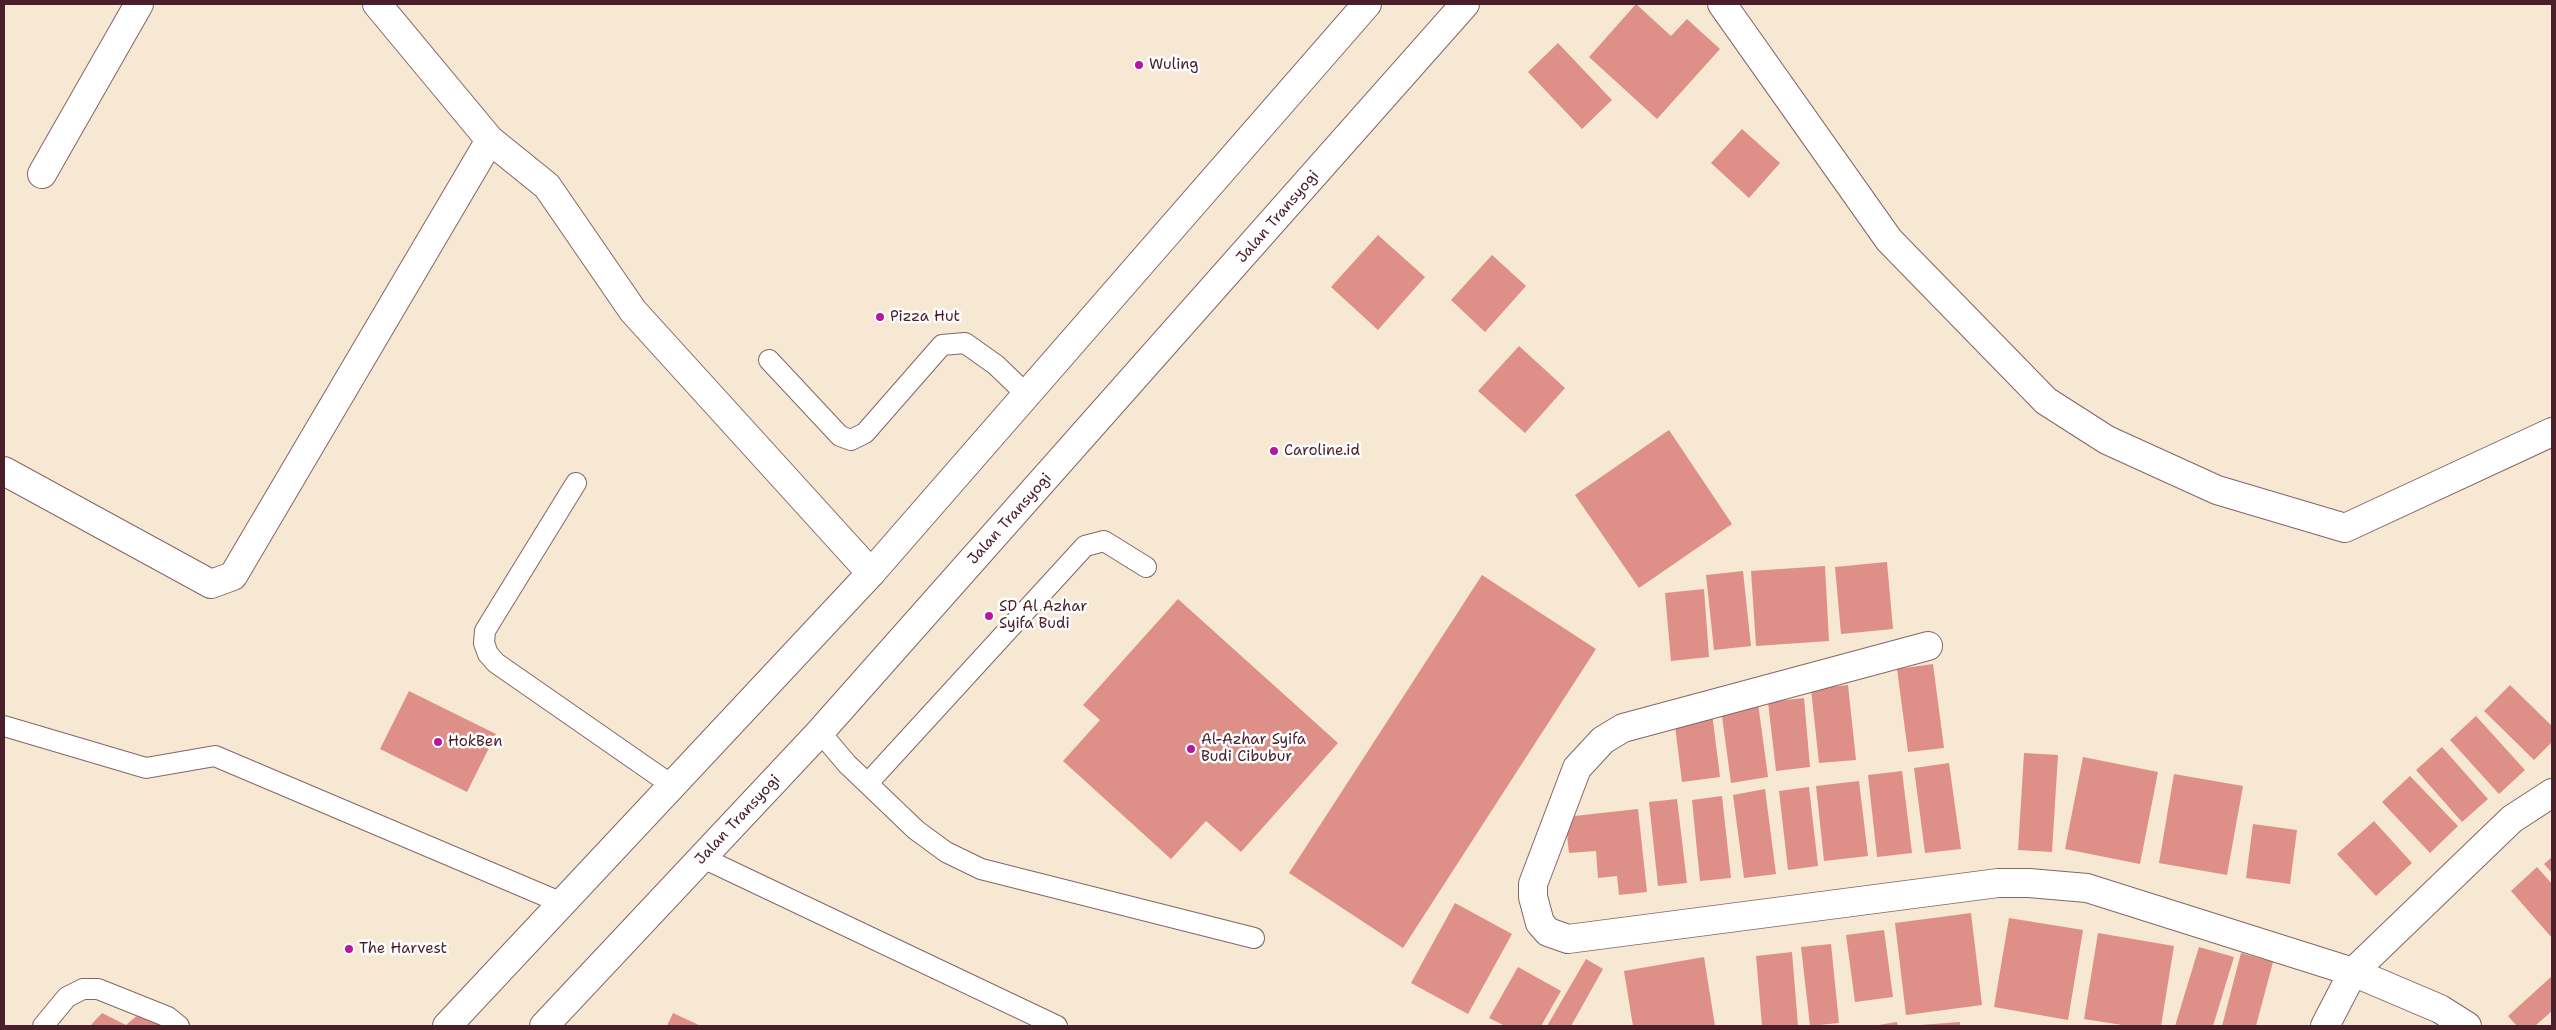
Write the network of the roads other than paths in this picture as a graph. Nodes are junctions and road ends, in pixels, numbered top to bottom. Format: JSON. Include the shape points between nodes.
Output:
{"nodes":[{"id":1,"x":139,"y":4,"type":"edge"},
{"id":2,"x":377,"y":4,"type":"edge"},
{"id":3,"x":1367,"y":4,"type":"edge"},
{"id":4,"x":1465,"y":4,"type":"edge"},
{"id":5,"x":1722,"y":4,"type":"edge"},
{"id":6,"x":490,"y":140,"type":"junction"},
{"id":7,"x":42,"y":174,"type":"dead end"},
{"id":8,"x":770,"y":360,"type":"dead end"},
{"id":9,"x":1026,"y":394,"type":"junction"},
{"id":10,"x":2552,"y":432,"type":"edge"},
{"id":11,"x":4,"y":471,"type":"edge"},
{"id":12,"x":576,"y":483,"type":"dead end"},
{"id":13,"x":1146,"y":567,"type":"dead end"},
{"id":14,"x":871,"y":573,"type":"junction"},
{"id":15,"x":1928,"y":646,"type":"dead end"},
{"id":16,"x":4,"y":726,"type":"edge"},
{"id":17,"x":820,"y":732,"type":"junction"},
{"id":18,"x":868,"y":783,"type":"junction"},
{"id":19,"x":673,"y":786,"type":"junction"},
{"id":20,"x":2552,"y":793,"type":"edge"},
{"id":21,"x":703,"y":858,"type":"junction"},
{"id":22,"x":562,"y":903,"type":"junction"},
{"id":23,"x":1254,"y":938,"type":"dead end"},
{"id":24,"x":2353,"y":972,"type":"junction"},
{"id":25,"x":43,"y":1026,"type":"edge"},
{"id":26,"x":179,"y":1026,"type":"edge"},
{"id":27,"x":447,"y":1026,"type":"edge"},
{"id":28,"x":544,"y":1026,"type":"edge"},
{"id":29,"x":1056,"y":1026,"type":"edge"},
{"id":30,"x":2325,"y":1026,"type":"edge"},
{"id":31,"x":2467,"y":1026,"type":"edge"}],
"edges":[{"from":1,"to":7,"type":"main road"},
{"from":2,"to":6,"type":"main road"},
{"from":3,"to":9,"type":"main road"},
{"from":4,"to":17,"type":"main road","name":"Jalan Transyogi"},
{"from":5,"to":10,"type":"main road","via":[[1889,240],[2046,401],[2107,440],[2218,490],[2345,528]]},
{"from":6,"to":11,"type":"main road","via":[[232,576],[211,584]]},
{"from":6,"to":14,"type":"main road","via":[[547,186],[633,311]]},
{"from":8,"to":9,"type":"lane","via":[[840,436],[851,440],[865,434],[942,345],[965,343],[996,365]]},
{"from":9,"to":14,"type":"main road"},
{"from":12,"to":19,"type":"lane","via":[[491,621],[484,643],[496,663]]},
{"from":13,"to":18,"type":"lane","via":[[1104,541],[1085,546]]},
{"from":14,"to":19,"type":"main road"},
{"from":15,"to":24,"type":"main road","via":[[1623,728],[1603,740],[1577,768],[1533,884],[1532,897],[1540,923],[1548,932],[1568,939],[1998,883],[2029,883],[2087,888]]},
{"from":16,"to":22,"type":"lane","via":[[146,768],[215,756]]},
{"from":17,"to":18,"type":"lane"},
{"from":17,"to":21,"type":"main road","name":"Jalan Transyogi"},
{"from":18,"to":23,"type":"lane","via":[[916,830],[946,852],[981,869]]},
{"from":19,"to":22,"type":"main road"},
{"from":20,"to":24,"type":"main road","via":[[2512,819]]},
{"from":21,"to":28,"type":"main road","name":"Jalan Transyogi"},
{"from":21,"to":29,"type":"lane"},
{"from":22,"to":27,"type":"main road"},
{"from":24,"to":30,"type":"main road"},
{"from":24,"to":31,"type":"main road","via":[[2440,1009]]},
{"from":25,"to":26,"type":"lane","via":[[67,998],[83,989],[98,989],[168,1017]]}]}
